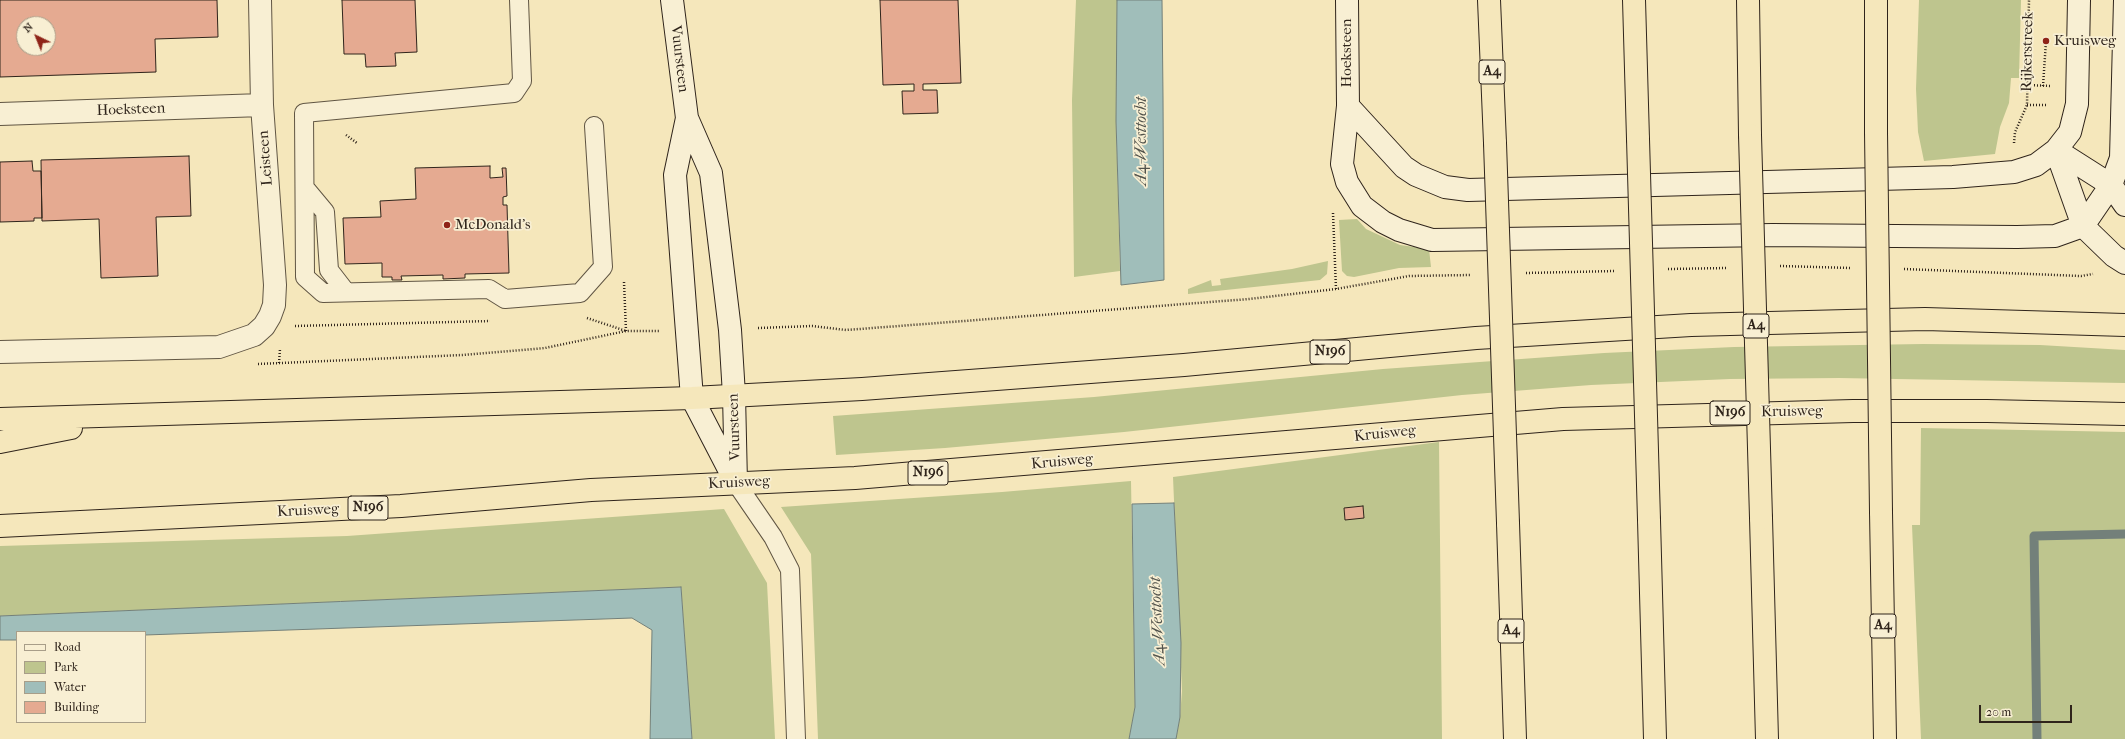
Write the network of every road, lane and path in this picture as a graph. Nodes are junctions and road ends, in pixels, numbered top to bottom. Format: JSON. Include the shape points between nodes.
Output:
{"nodes":[{"id":1,"x":260,"y":0,"type":"edge"},
{"id":2,"x":520,"y":0,"type":"edge"},
{"id":3,"x":672,"y":0,"type":"edge"},
{"id":4,"x":1347,"y":0,"type":"edge"},
{"id":5,"x":1489,"y":0,"type":"edge"},
{"id":6,"x":1634,"y":0,"type":"edge"},
{"id":7,"x":1748,"y":0,"type":"edge"},
{"id":8,"x":1876,"y":0,"type":"edge"},
{"id":9,"x":2029,"y":0,"type":"edge"},
{"id":10,"x":2079,"y":0,"type":"edge"},
{"id":11,"x":2125,"y":0,"type":"edge"},
{"id":12,"x":2046,"y":40,"type":"dead end"},
{"id":13,"x":2043,"y":86,"type":"dead end"},
{"id":14,"x":262,"y":105,"type":"junction"},
{"id":15,"x":1348,"y":106,"type":"junction"},
{"id":16,"x":0,"y":114,"type":"edge"},
{"id":17,"x":687,"y":118,"type":"junction"},
{"id":18,"x":594,"y":126,"type":"dead end"},
{"id":19,"x":2056,"y":150,"type":"junction"},
{"id":20,"x":2014,"y":172,"type":"junction"},
{"id":21,"x":2111,"y":185,"type":"junction"},
{"id":22,"x":305,"y":188,"type":"junction"},
{"id":23,"x":2125,"y":206,"type":"edge"},
{"id":24,"x":1334,"y":214,"type":"dead end"},
{"id":25,"x":2083,"y":226,"type":"junction"},
{"id":26,"x":2125,"y":263,"type":"edge"},
{"id":27,"x":603,"y":267,"type":"junction"},
{"id":28,"x":346,"y":292,"type":"junction"},
{"id":29,"x":581,"y":318,"type":"dead end"},
{"id":30,"x":279,"y":321,"type":"junction"},
{"id":31,"x":494,"y":321,"type":"dead end"},
{"id":32,"x":2125,"y":325,"type":"edge"},
{"id":33,"x":730,"y":330,"type":"junction"},
{"id":34,"x":626,"y":331,"type":"junction"},
{"id":35,"x":687,"y":331,"type":"junction"},
{"id":36,"x":0,"y":352,"type":"edge"},
{"id":37,"x":256,"y":364,"type":"dead end"},
{"id":38,"x":734,"y":395,"type":"junction"},
{"id":39,"x":692,"y":398,"type":"junction"},
{"id":40,"x":2125,"y":414,"type":"edge"},
{"id":41,"x":131,"y":417,"type":"junction"},
{"id":42,"x":0,"y":419,"type":"edge"},
{"id":43,"x":0,"y":442,"type":"edge"},
{"id":44,"x":736,"y":483,"type":"junction"},
{"id":45,"x":0,"y":526,"type":"edge"},
{"id":46,"x":796,"y":739,"type":"edge"},
{"id":47,"x":1515,"y":739,"type":"edge"},
{"id":48,"x":1655,"y":739,"type":"edge"},
{"id":49,"x":1767,"y":739,"type":"edge"},
{"id":50,"x":1885,"y":739,"type":"edge"}],
"edges":[{"from":1,"to":14,"type":"street","name":"Leisteen"},
{"from":2,"to":22,"type":"lane","via":[[522,81],[514,93],[304,113]]},
{"from":3,"to":17,"type":"street","name":"Vuursteen"},
{"from":4,"to":15,"type":"street","name":"Hoeksteen"},
{"from":5,"to":47,"type":"highway","number":"A4","bridge":true},
{"from":6,"to":48,"type":"highway","bridge":true},
{"from":7,"to":49,"type":"highway","number":"A4","bridge":true},
{"from":8,"to":50,"type":"highway","number":"A4","bridge":true},
{"from":9,"to":20,"type":"path","name":"Rijkerstreek","via":[[2027,105],[2015,132]]},
{"from":10,"to":19,"type":"street","via":[[2077,104],[2070,132]]},
{"from":11,"to":21,"type":"street","via":[[2121,158]]},
{"from":12,"to":13,"type":"path"},
{"from":14,"to":16,"type":"street","name":"Hoeksteen"},
{"from":14,"to":30,"type":"street","name":"Leisteen","via":[[275,285],[274,305]]},
{"from":15,"to":20,"type":"street","name":"Hoeksteen","via":[[1404,167],[1445,187],[1468,190],[1945,177]]},
{"from":15,"to":25,"type":"street","name":"Hoeksteen","via":[[1342,164],[1347,182],[1362,206],[1383,222],[1415,236],[1432,240],[1773,234],[2017,237],[2055,236]]},
{"from":17,"to":33,"type":"street","name":"Vuursteen","via":[[711,173]]},
{"from":17,"to":35,"type":"street","name":"Vuursteen","via":[[675,175]]},
{"from":18,"to":27,"type":"lane"},
{"from":19,"to":20,"type":"street","via":[[2036,165]]},
{"from":19,"to":21,"type":"street"},
{"from":19,"to":25,"type":"street"},
{"from":21,"to":23,"type":"street"},
{"from":21,"to":25,"type":"street"},
{"from":22,"to":28,"type":"lane","via":[[325,212],[329,270]]},
{"from":22,"to":28,"type":"lane","via":[[305,277],[323,293]]},
{"from":24,"to":33,"type":"path","via":[[1336,289],[1180,305],[846,330],[812,326]]},
{"from":25,"to":26,"type":"street","via":[[2114,256]]},
{"from":27,"to":28,"type":"lane","via":[[580,293],[504,299],[489,289]]},
{"from":27,"to":34,"type":"path","via":[[623,266]]},
{"from":29,"to":34,"type":"path","via":[[589,318]]},
{"from":30,"to":31,"type":"path"},
{"from":30,"to":36,"type":"street","via":[[264,326],[254,335],[219,347]]},
{"from":32,"to":38,"type":"highway","number":"N196","via":[[1925,319],[1691,325],[1476,338],[1184,365],[862,389]]},
{"from":33,"to":38,"type":"street","name":"Vuursteen"},
{"from":34,"to":35,"type":"path"},
{"from":34,"to":37,"type":"path","via":[[546,348],[462,355]]},
{"from":35,"to":39,"type":"street","name":"Vuursteen"},
{"from":38,"to":39,"type":"highway","number":"N196"},
{"from":38,"to":44,"type":"street","name":"Vuursteen"},
{"from":39,"to":41,"type":"highway","number":"N196","via":[[325,408]]},
{"from":39,"to":44,"type":"street","name":"Vuursteen"},
{"from":40,"to":44,"type":"highway","name":"Kruisweg","number":"N196","via":[[1946,410],[1617,416],[942,472]]},
{"from":41,"to":42,"type":"highway","number":"N196"},
{"from":41,"to":43,"type":"highway","number":"N196"},
{"from":44,"to":45,"type":"highway","name":"Kruisweg","number":"N196","via":[[591,490],[401,506]]},
{"from":44,"to":46,"type":"lane","via":[[774,537],[790,570]]}]}
